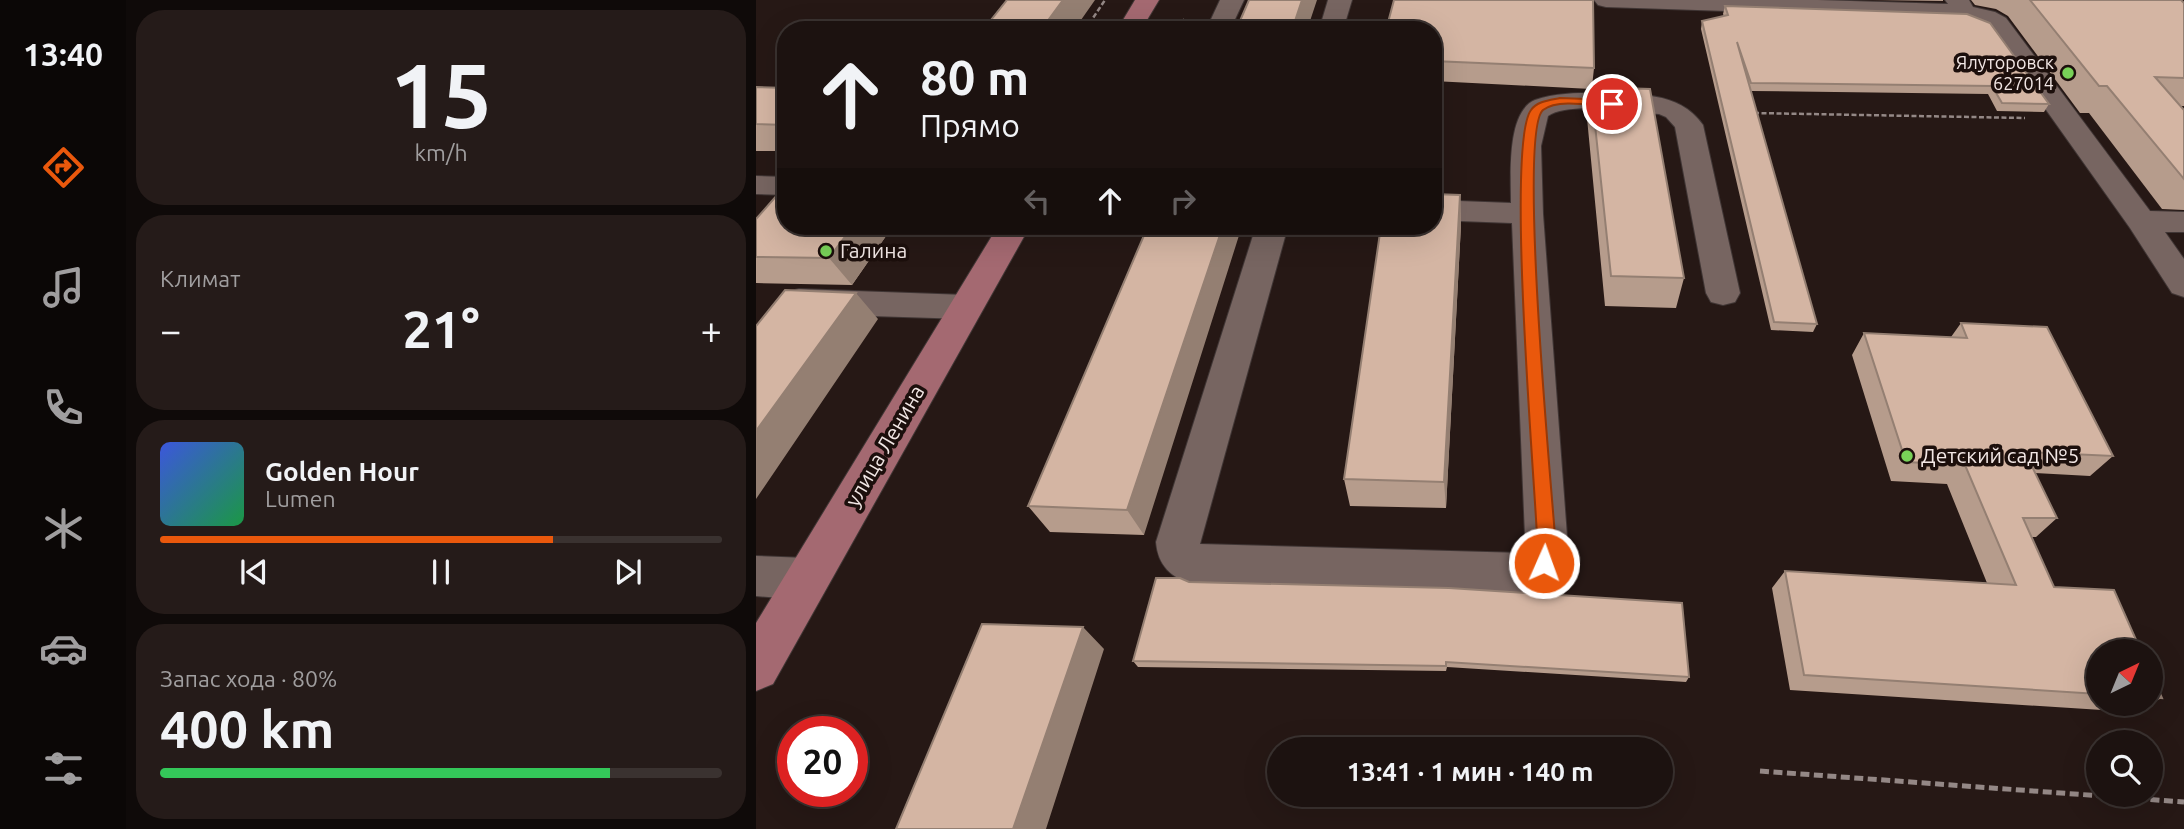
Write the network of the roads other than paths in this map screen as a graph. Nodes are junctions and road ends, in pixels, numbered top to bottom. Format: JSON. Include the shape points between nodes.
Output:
{"nodes":[{"id":1,"x":1147,"y":0,"type":"edge"},
{"id":2,"x":1232,"y":0,"type":"edge"},
{"id":3,"x":1340,"y":0,"type":"edge"},
{"id":4,"x":1606,"y":0,"type":"edge"},
{"id":5,"x":1960,"y":6,"type":"edge"},
{"id":6,"x":1134,"y":21,"type":"edge"},
{"id":7,"x":1222,"y":21,"type":"edge"},
{"id":8,"x":1334,"y":21,"type":"edge"},
{"id":9,"x":756,"y":185,"type":"edge"},
{"id":10,"x":777,"y":186,"type":"edge"},
{"id":11,"x":1442,"y":211,"type":"edge"},
{"id":12,"x":1527,"y":214,"type":"junction"},
{"id":13,"x":2141,"y":221,"type":"junction"},
{"id":14,"x":2184,"y":222,"type":"edge"},
{"id":15,"x":1009,"y":235,"type":"edge"},
{"id":16,"x":1269,"y":235,"type":"edge"},
{"id":17,"x":2184,"y":285,"type":"edge"},
{"id":18,"x":1723,"y":293,"type":"dead end"},
{"id":19,"x":966,"y":307,"type":"junction"},
{"id":20,"x":769,"y":324,"type":"edge"},
{"id":21,"x":756,"y":357,"type":"edge"},
{"id":22,"x":756,"y":576,"type":"edge"},
{"id":23,"x":807,"y":579,"type":"junction"},
{"id":24,"x":756,"y":667,"type":"edge"}],
"edges":[{"from":1,"to":6,"type":"main road"},
{"from":2,"to":7,"type":"street"},
{"from":3,"to":8,"type":"street"},
{"from":4,"to":5,"type":"street"},
{"from":5,"to":13,"type":"street","via":[[1997,23]]},
{"from":9,"to":10,"type":"street"},
{"from":11,"to":12,"type":"street"},
{"from":12,"to":16,"type":"street","via":[[1546,536],[1544,563],[1530,574],[1193,565],[1179,554],[1178,542]]},
{"from":12,"to":18,"type":"street","via":[[1529,130],[1541,106],[1560,101],[1663,106],[1676,111],[1689,125]]},
{"from":13,"to":14,"type":"street"},
{"from":13,"to":17,"type":"street"},
{"from":15,"to":19,"type":"main road","name":"улица Ленина"},
{"from":19,"to":20,"type":"street","via":[[799,301]]},
{"from":19,"to":23,"type":"main road","name":"улица Ленина"},
{"from":20,"to":21,"type":"street"},
{"from":22,"to":23,"type":"street"},
{"from":23,"to":24,"type":"main road","name":"улица Ленина"}]}
